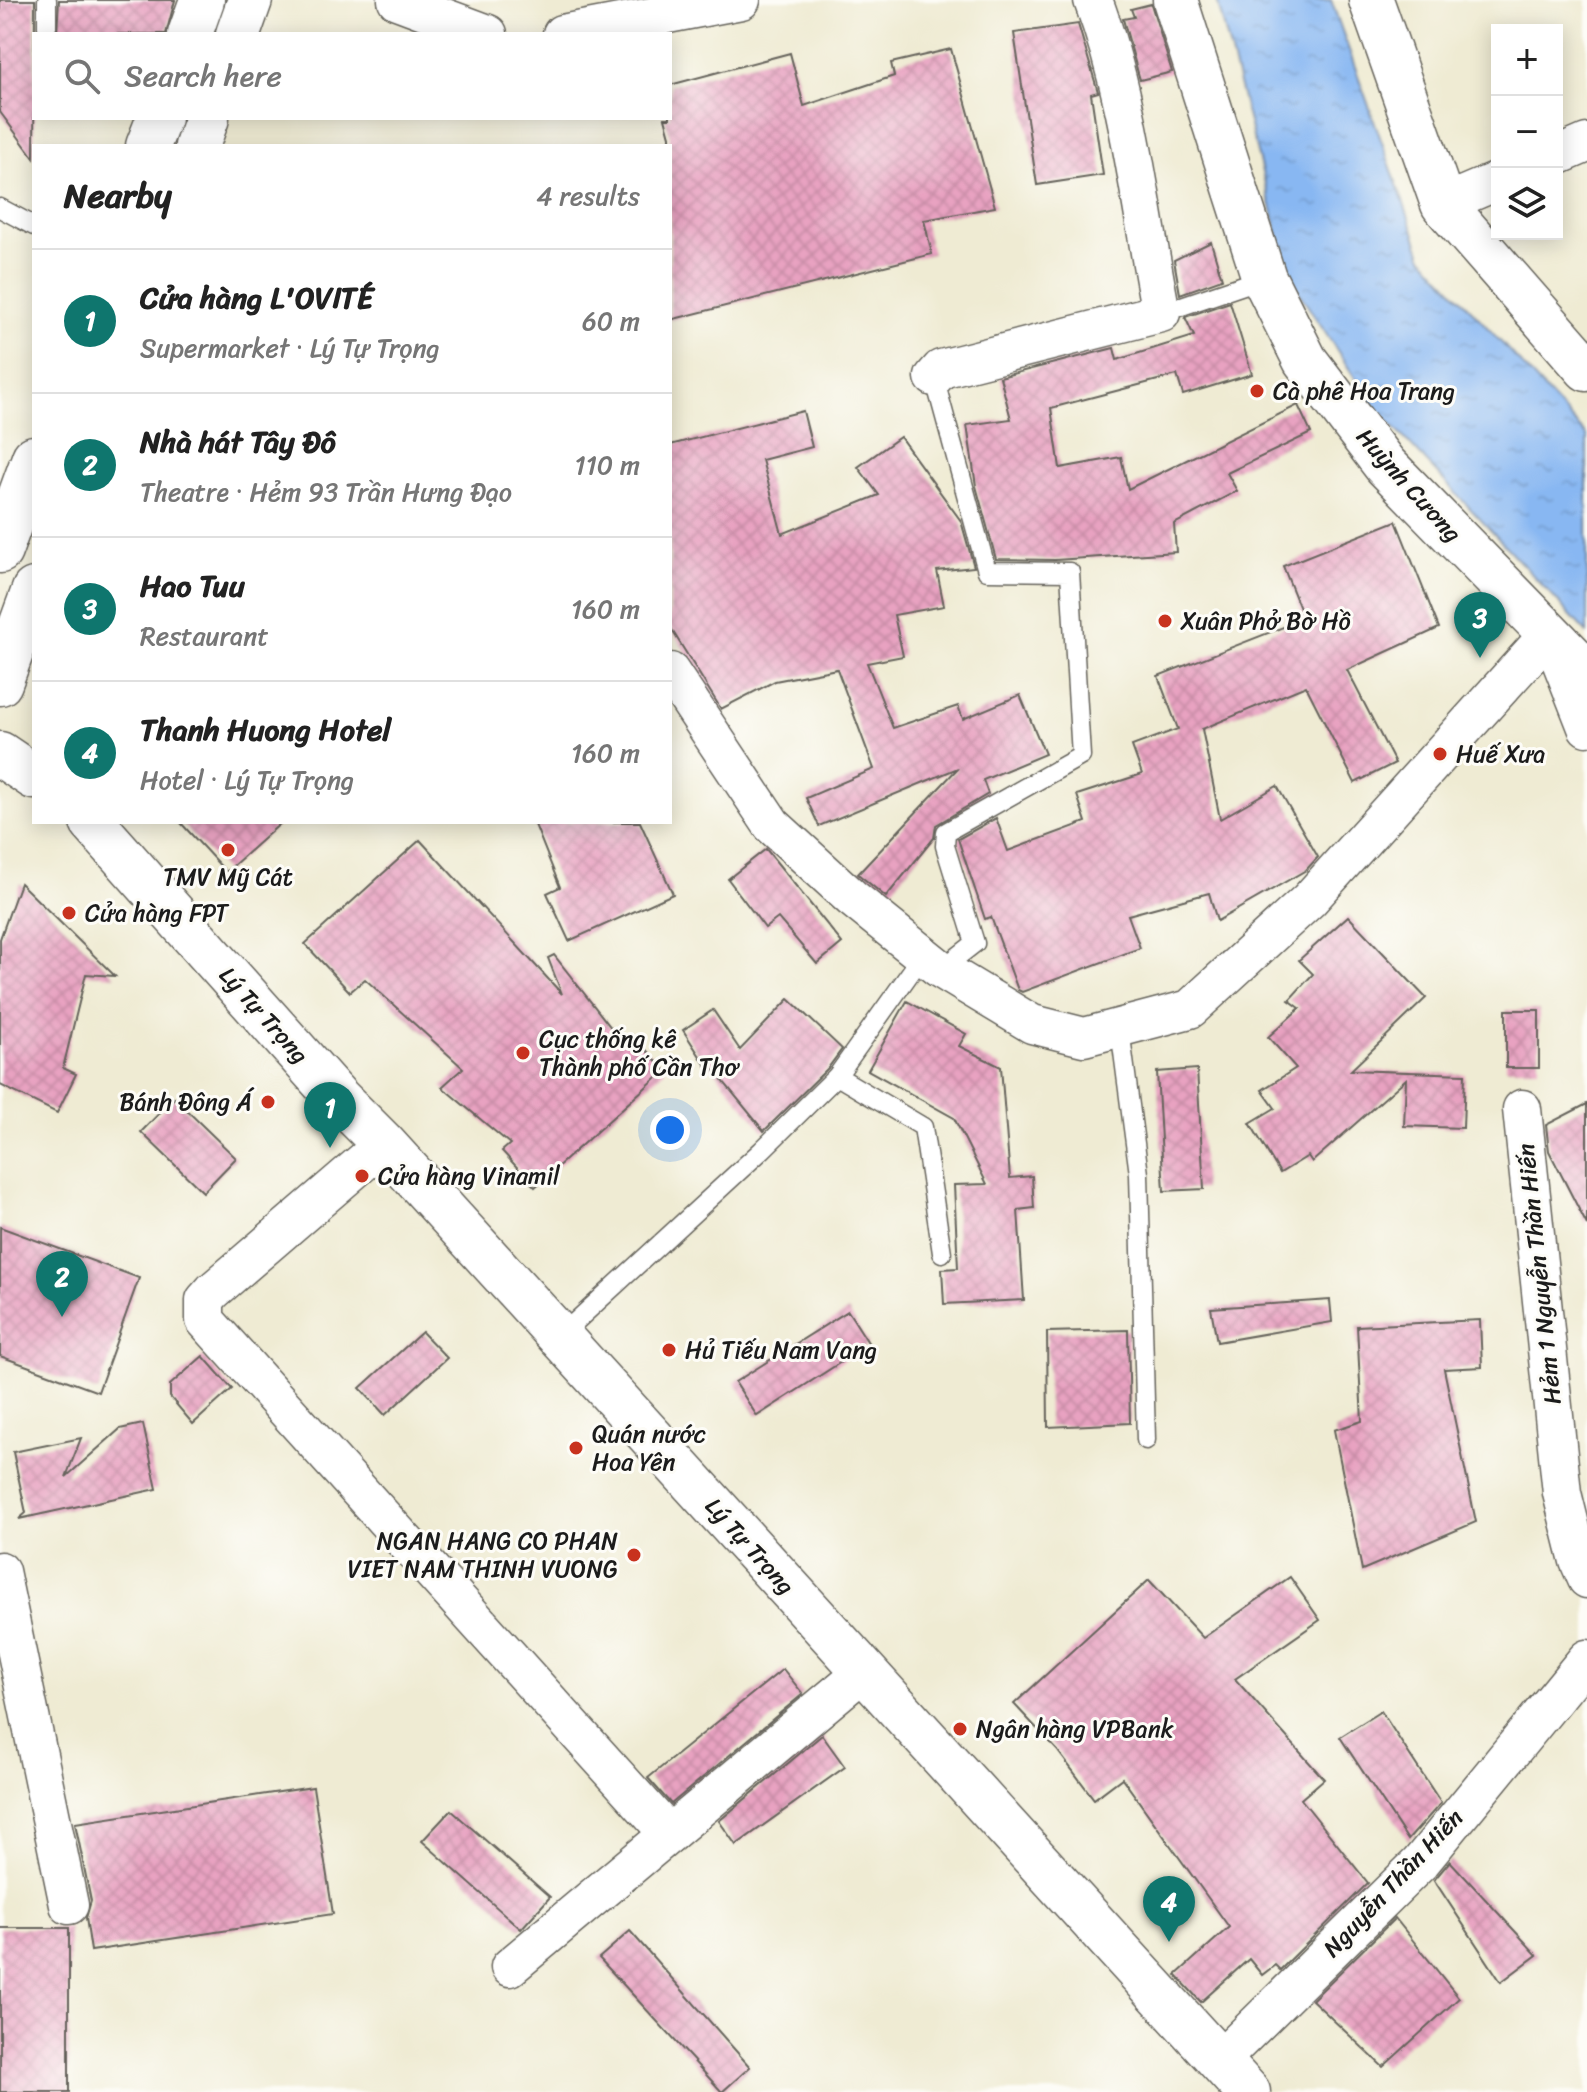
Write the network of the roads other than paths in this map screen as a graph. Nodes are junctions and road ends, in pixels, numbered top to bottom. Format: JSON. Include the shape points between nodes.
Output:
{"nodes":[{"id":1,"x":47,"y":0,"type":"edge"},
{"id":2,"x":202,"y":0,"type":"edge"},
{"id":3,"x":250,"y":0,"type":"edge"},
{"id":4,"x":397,"y":0,"type":"edge"},
{"id":5,"x":741,"y":0,"type":"edge"},
{"id":6,"x":1093,"y":0,"type":"edge"},
{"id":7,"x":1175,"y":0,"type":"edge"},
{"id":8,"x":1371,"y":0,"type":"edge"},
{"id":9,"x":47,"y":27,"type":"dead end"},
{"id":10,"x":191,"y":32,"type":"edge"},
{"id":11,"x":239,"y":32,"type":"edge"},
{"id":12,"x":483,"y":32,"type":"edge"},
{"id":13,"x":573,"y":32,"type":"edge"},
{"id":14,"x":158,"y":120,"type":"edge"},
{"id":15,"x":206,"y":120,"type":"edge"},
{"id":16,"x":1587,"y":143,"type":"edge"},
{"id":17,"x":149,"y":144,"type":"edge"},
{"id":18,"x":198,"y":144,"type":"edge"},
{"id":19,"x":1563,"y":153,"type":"edge"},
{"id":20,"x":1491,"y":184,"type":"edge"},
{"id":21,"x":1443,"y":204,"type":"junction"},
{"id":22,"x":0,"y":208,"type":"edge"},
{"id":23,"x":32,"y":225,"type":"edge"},
{"id":24,"x":1264,"y":278,"type":"junction"},
{"id":25,"x":1161,"y":313,"type":"junction"},
{"id":26,"x":1587,"y":369,"type":"edge"},
{"id":27,"x":934,"y":377,"type":"joint"},
{"id":28,"x":32,"y":463,"type":"edge"},
{"id":29,"x":0,"y":551,"type":"edge"},
{"id":30,"x":32,"y":595,"type":"edge"},
{"id":31,"x":1550,"y":633,"type":"junction"},
{"id":32,"x":1587,"y":672,"type":"edge"},
{"id":33,"x":672,"y":675,"type":"edge"},
{"id":34,"x":0,"y":683,"type":"edge"},
{"id":35,"x":1587,"y":727,"type":"edge"},
{"id":36,"x":0,"y":754,"type":"edge"},
{"id":37,"x":32,"y":776,"type":"edge"},
{"id":38,"x":94,"y":824,"type":"edge"},
{"id":39,"x":933,"y":962,"type":"junction"},
{"id":40,"x":1120,"y":1029,"type":"junction"},
{"id":41,"x":837,"y":1076,"type":"junction"},
{"id":42,"x":1522,"y":1109,"type":"dead end"},
{"id":43,"x":384,"y":1144,"type":"junction"},
{"id":44,"x":942,"y":1253,"type":"dead end"},
{"id":45,"x":560,"y":1336,"type":"junction"},
{"id":46,"x":1146,"y":1440,"type":"dead end"},
{"id":47,"x":0,"y":1571,"type":"edge"},
{"id":48,"x":1587,"y":1579,"type":"edge"},
{"id":49,"x":1587,"y":1659,"type":"edge"},
{"id":50,"x":864,"y":1671,"type":"junction"},
{"id":51,"x":669,"y":1834,"type":"junction"},
{"id":52,"x":69,"y":1905,"type":"dead end"},
{"id":53,"x":510,"y":1967,"type":"dead end"},
{"id":54,"x":1233,"y":2076,"type":"edge"}],
"edges":[{"from":1,"to":9,"type":"lane"},
{"from":2,"to":10,"type":"main road"},
{"from":3,"to":11,"type":"main road"},
{"from":4,"to":12,"type":"street"},
{"from":5,"to":13,"type":"street"},
{"from":6,"to":25,"type":"street","via":[[1110,44],[1139,173]]},
{"from":7,"to":24,"type":"main road","name":"Huỳnh Cương"},
{"from":8,"to":21,"type":"main road"},
{"from":14,"to":17,"type":"main road"},
{"from":15,"to":18,"type":"main road"},
{"from":16,"to":19,"type":"street"},
{"from":20,"to":21,"type":"street"},
{"from":21,"to":26,"type":"main road"},
{"from":22,"to":23,"type":"lane"},
{"from":24,"to":25,"type":"lane"},
{"from":24,"to":31,"type":"main road","name":"Huỳnh Cương","via":[[1305,360],[1385,465]]},
{"from":25,"to":27,"type":"street","via":[[941,369]]},
{"from":27,"to":39,"type":"lane","via":[[987,571],[1070,572],[1081,756],[946,832],[945,846],[975,943]]},
{"from":28,"to":29,"type":"main road"},
{"from":30,"to":34,"type":"main road"},
{"from":31,"to":32,"type":"main road","name":"Huỳnh Cương"},
{"from":31,"to":35,"type":"street"},
{"from":31,"to":40,"type":"street","via":[[1298,910],[1190,1009]]},
{"from":33,"to":39,"type":"street","via":[[772,825]]},
{"from":36,"to":37,"type":"main road"},
{"from":38,"to":43,"type":"main road","name":"Lý Tự Trọng"},
{"from":39,"to":40,"type":"street","via":[[1032,1024],[1084,1037]]},
{"from":39,"to":41,"type":"lane"},
{"from":40,"to":46,"type":"lane","via":[[1139,1174]]},
{"from":41,"to":44,"type":"lane","via":[[923,1127]]},
{"from":41,"to":45,"type":"lane"},
{"from":42,"to":48,"type":"street","name":"Hẻm 1 Nguyễn Thần Hiến","via":[[1562,1493]]},
{"from":43,"to":45,"type":"main road","name":"Lý Tự Trọng"},
{"from":43,"to":51,"type":"street","via":[[213,1291],[205,1300],[205,1320]]},
{"from":45,"to":50,"type":"main road","name":"Lý Tự Trọng"},
{"from":47,"to":52,"type":"street"},
{"from":49,"to":54,"type":"street","name":"Nguyễn Thần Hiến","via":[[1420,1863]]},
{"from":50,"to":51,"type":"street"},
{"from":50,"to":54,"type":"main road","name":"Lý Tự Trọng"},
{"from":51,"to":53,"type":"street"}]}
